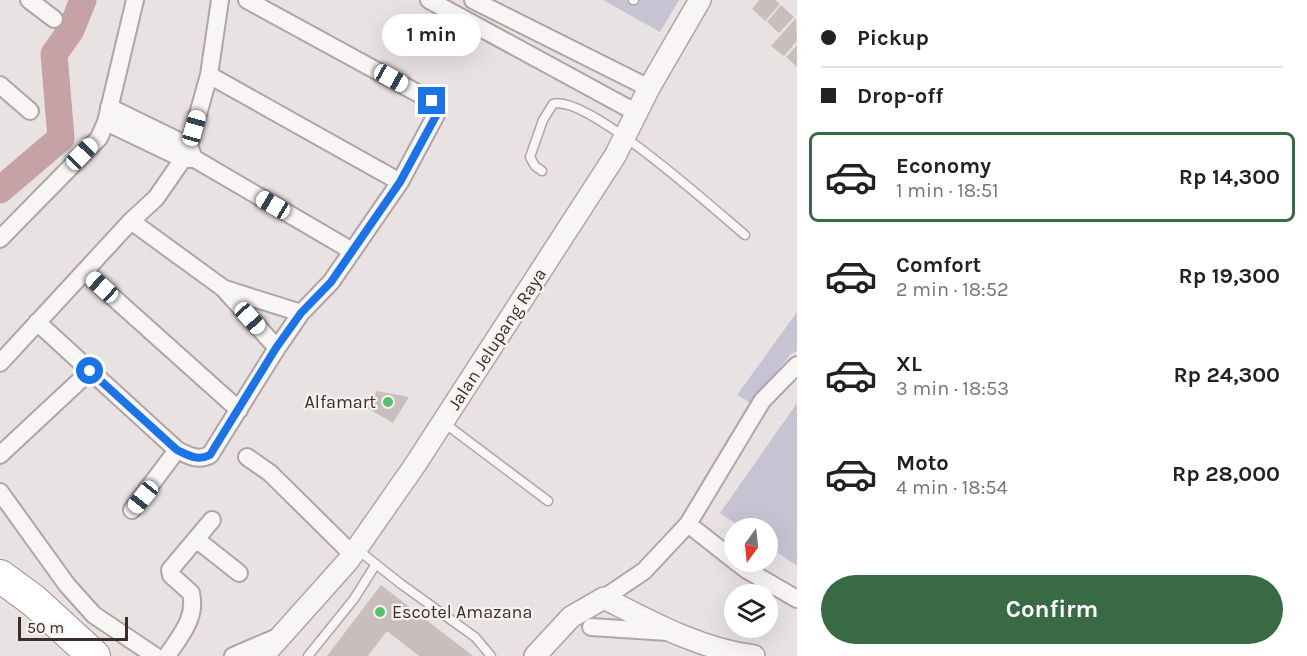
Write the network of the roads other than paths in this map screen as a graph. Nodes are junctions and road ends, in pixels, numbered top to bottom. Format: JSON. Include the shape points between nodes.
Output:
{"nodes":[{"id":1,"x":29,"y":0,"type":"edge"},
{"id":2,"x":135,"y":0,"type":"edge"},
{"id":3,"x":220,"y":0,"type":"edge"},
{"id":4,"x":247,"y":0,"type":"edge"},
{"id":5,"x":429,"y":0,"type":"edge"},
{"id":6,"x":700,"y":0,"type":"edge"},
{"id":7,"x":478,"y":3,"type":"edge"},
{"id":8,"x":54,"y":19,"type":"dead end"},
{"id":9,"x":480,"y":28,"type":"junction"},
{"id":10,"x":209,"y":75,"type":"junction"},
{"id":11,"x":0,"y":85,"type":"edge"},
{"id":12,"x":650,"y":88,"type":"junction"},
{"id":13,"x":30,"y":111,"type":"dead end"},
{"id":14,"x":637,"y":113,"type":"junction"},
{"id":15,"x":108,"y":114,"type":"junction"},
{"id":16,"x":625,"y":137,"type":"junction"},
{"id":17,"x":189,"y":155,"type":"junction"},
{"id":18,"x":542,"y":171,"type":"dead end"},
{"id":19,"x":400,"y":182,"type":"junction"},
{"id":20,"x":131,"y":221,"type":"junction"},
{"id":21,"x":745,"y":235,"type":"dead end"},
{"id":22,"x":0,"y":239,"type":"edge"},
{"id":23,"x":352,"y":251,"type":"junction"},
{"id":24,"x":85,"y":272,"type":"junction"},
{"id":25,"x":223,"y":288,"type":"junction"},
{"id":26,"x":301,"y":313,"type":"junction"},
{"id":27,"x":37,"y":322,"type":"junction"},
{"id":28,"x":276,"y":348,"type":"junction"},
{"id":29,"x":0,"y":363,"type":"edge"},
{"id":30,"x":797,"y":365,"type":"edge"},
{"id":31,"x":90,"y":371,"type":"junction"},
{"id":32,"x":239,"y":410,"type":"junction"},
{"id":33,"x":443,"y":421,"type":"junction"},
{"id":34,"x":177,"y":450,"type":"junction"},
{"id":35,"x":0,"y":455,"type":"edge"},
{"id":36,"x":247,"y":457,"type":"dead end"},
{"id":37,"x":0,"y":492,"type":"edge"},
{"id":38,"x":548,"y":501,"type":"dead end"},
{"id":39,"x":132,"y":510,"type":"dead end"},
{"id":40,"x":212,"y":520,"type":"dead end"},
{"id":41,"x":688,"y":524,"type":"junction"},
{"id":42,"x":196,"y":539,"type":"junction"},
{"id":43,"x":355,"y":552,"type":"junction"},
{"id":44,"x":724,"y":552,"type":"edge"},
{"id":45,"x":376,"y":564,"type":"junction"},
{"id":46,"x":750,"y":572,"type":"edge"},
{"id":47,"x":239,"y":573,"type":"dead end"},
{"id":48,"x":0,"y":576,"type":"edge"},
{"id":49,"x":0,"y":598,"type":"edge"},
{"id":50,"x":603,"y":598,"type":"junction"},
{"id":51,"x":797,"y":599,"type":"edge"},
{"id":52,"x":591,"y":627,"type":"dead end"},
{"id":53,"x":677,"y":633,"type":"junction"},
{"id":54,"x":283,"y":634,"type":"junction"},
{"id":55,"x":70,"y":656,"type":"edge"},
{"id":56,"x":94,"y":656,"type":"edge"},
{"id":57,"x":155,"y":656,"type":"edge"},
{"id":58,"x":167,"y":656,"type":"edge"},
{"id":59,"x":233,"y":656,"type":"edge"},
{"id":60,"x":263,"y":656,"type":"edge"},
{"id":61,"x":308,"y":656,"type":"edge"},
{"id":62,"x":491,"y":656,"type":"edge"},
{"id":63,"x":535,"y":656,"type":"edge"},
{"id":64,"x":754,"y":656,"type":"edge"}],
"edges":[{"from":1,"to":8,"type":"street"},
{"from":2,"to":15,"type":"street"},
{"from":3,"to":10,"type":"street"},
{"from":4,"to":19,"type":"street","via":[[432,101],[437,114]]},
{"from":5,"to":9,"type":"street"},
{"from":6,"to":12,"type":"street","name":"Jalan Jelupang Raya"},
{"from":7,"to":9,"type":"street"},
{"from":7,"to":12,"type":"street"},
{"from":9,"to":14,"type":"street"},
{"from":10,"to":17,"type":"street"},
{"from":10,"to":19,"type":"street"},
{"from":11,"to":13,"type":"street"},
{"from":12,"to":14,"type":"street","name":"Jalan Jelupang Raya"},
{"from":14,"to":16,"type":"street","name":"Jalan Jelupang Raya"},
{"from":15,"to":17,"type":"street"},
{"from":15,"to":22,"type":"street","via":[[99,138]]},
{"from":16,"to":18,"type":"lane","via":[[560,101],[553,104],[543,120],[530,157]]},
{"from":16,"to":21,"type":"lane"},
{"from":16,"to":33,"type":"street","name":"Jalan Jelupang Raya"},
{"from":17,"to":20,"type":"street","via":[[156,198]]},
{"from":17,"to":23,"type":"street"},
{"from":19,"to":23,"type":"street"},
{"from":20,"to":24,"type":"street"},
{"from":20,"to":25,"type":"street"},
{"from":23,"to":26,"type":"street","via":[[331,282]]},
{"from":24,"to":27,"type":"street"},
{"from":24,"to":32,"type":"street"},
{"from":25,"to":26,"type":"street"},
{"from":25,"to":28,"type":"street"},
{"from":26,"to":28,"type":"street"},
{"from":27,"to":29,"type":"street"},
{"from":27,"to":31,"type":"street"},
{"from":28,"to":32,"type":"street"},
{"from":30,"to":41,"type":"street","via":[[762,401]]},
{"from":31,"to":34,"type":"street"},
{"from":31,"to":35,"type":"street"},
{"from":32,"to":34,"type":"street","via":[[210,455],[193,458]]},
{"from":33,"to":38,"type":"lane"},
{"from":33,"to":43,"type":"street","name":"Jalan Jelupang Raya"},
{"from":34,"to":39,"type":"street"},
{"from":36,"to":43,"type":"street","via":[[270,473]]},
{"from":37,"to":57,"type":"street","via":[[67,585],[94,615]]},
{"from":40,"to":42,"type":"street"},
{"from":41,"to":44,"type":"street"},
{"from":41,"to":50,"type":"street","via":[[644,571]]},
{"from":42,"to":47,"type":"street"},
{"from":42,"to":58,"type":"street","via":[[170,570],[191,593],[193,610],[188,625]]},
{"from":43,"to":45,"type":"lane"},
{"from":43,"to":54,"type":"street","name":"Jalan Jelupang Raya"},
{"from":45,"to":61,"type":"lane","via":[[354,599]]},
{"from":45,"to":62,"type":"lane","via":[[475,637]]},
{"from":46,"to":51,"type":"street"},
{"from":48,"to":56,"type":"highway"},
{"from":49,"to":55,"type":"highway"},
{"from":50,"to":53,"type":"street"},
{"from":50,"to":63,"type":"street","via":[[571,617]]},
{"from":52,"to":53,"type":"street"},
{"from":53,"to":64,"type":"street","via":[[702,644]]},
{"from":54,"to":59,"type":"street"},
{"from":54,"to":60,"type":"street","name":"Jalan Jelupang Raya"}]}
